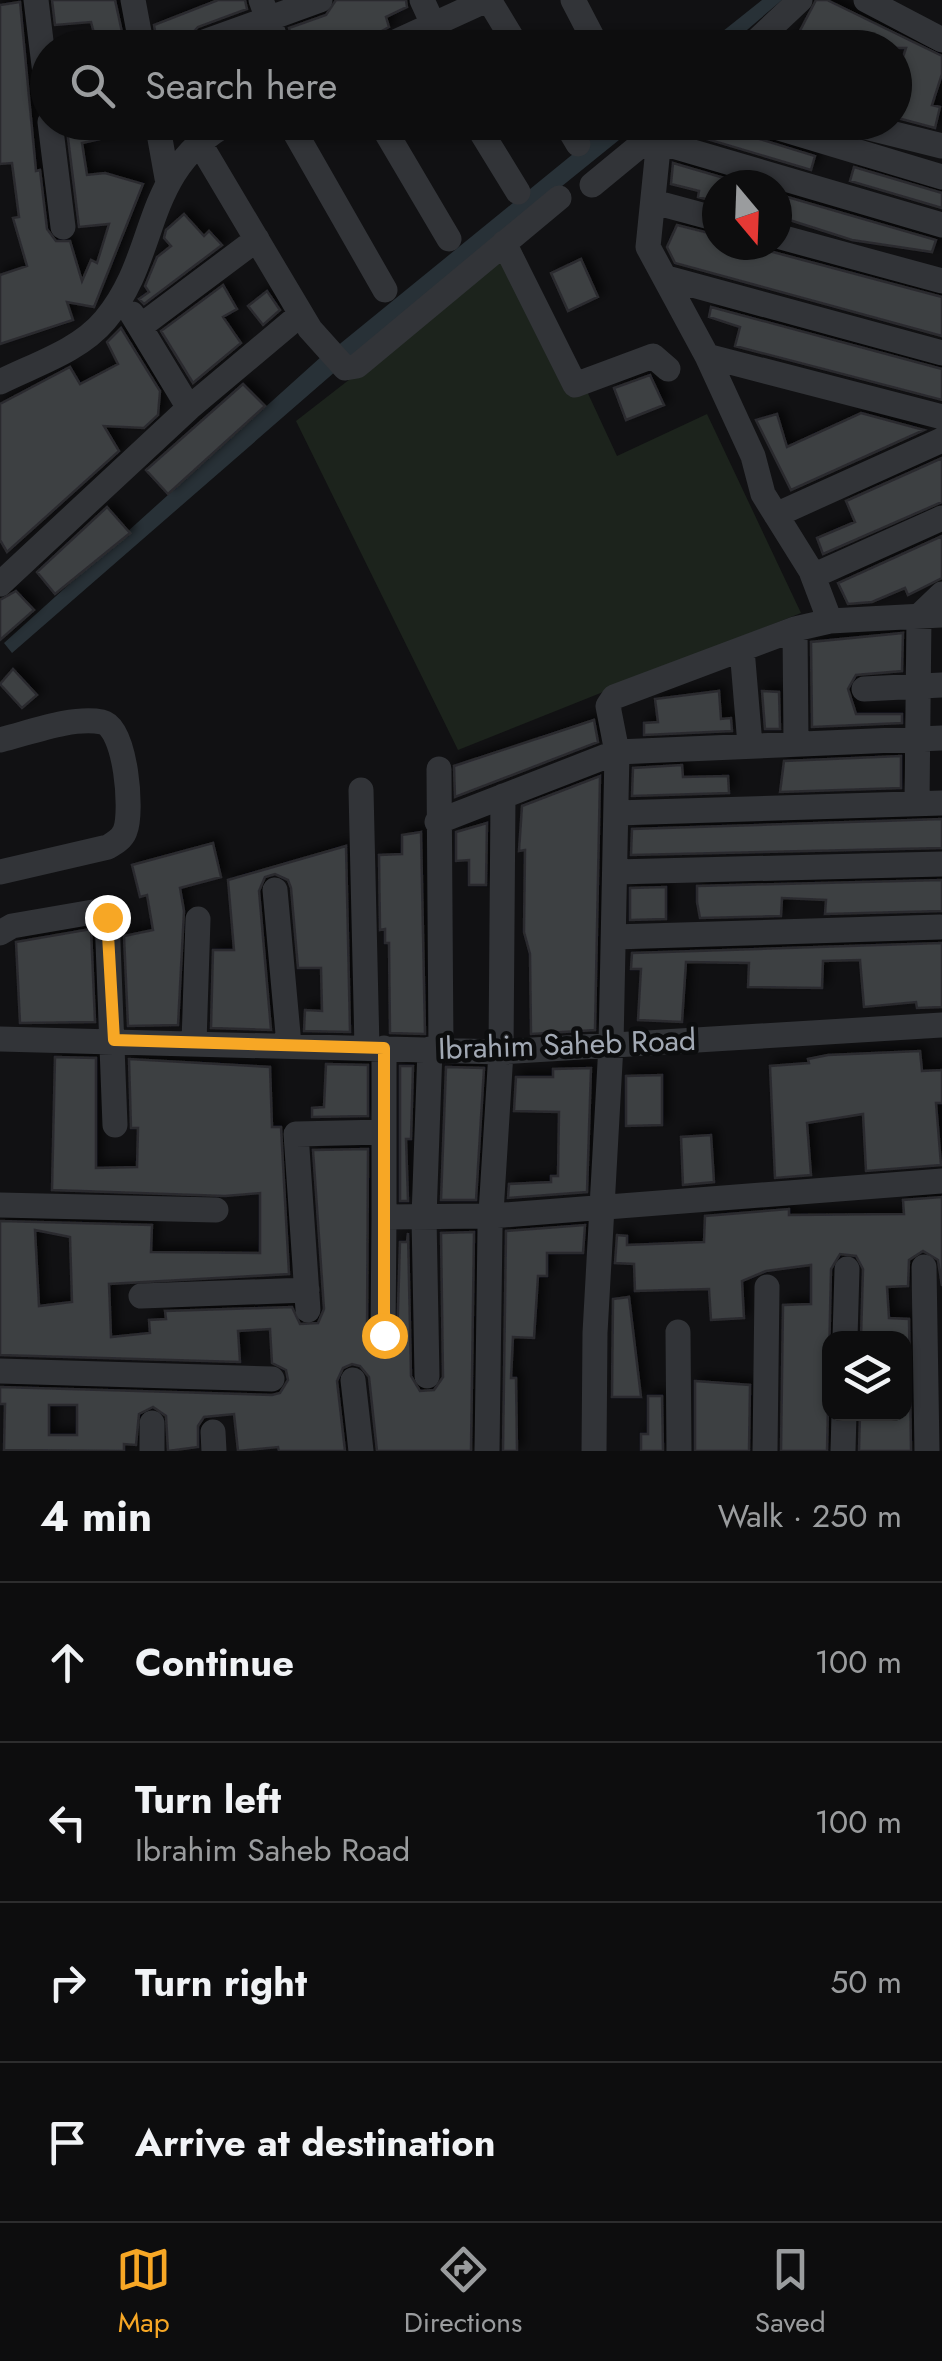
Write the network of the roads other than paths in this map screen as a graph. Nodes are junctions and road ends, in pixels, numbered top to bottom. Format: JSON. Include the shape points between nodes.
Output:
{"nodes":[{"id":1,"x":36,"y":0,"type":"edge"},
{"id":2,"x":133,"y":0,"type":"edge"},
{"id":3,"x":320,"y":0,"type":"edge"},
{"id":4,"x":422,"y":0,"type":"edge"},
{"id":5,"x":488,"y":0,"type":"edge"},
{"id":6,"x":573,"y":0,"type":"edge"},
{"id":7,"x":800,"y":0,"type":"edge"},
{"id":8,"x":866,"y":0,"type":"edge"},
{"id":9,"x":896,"y":0,"type":"edge"},
{"id":10,"x":265,"y":11,"type":"edge"},
{"id":11,"x":942,"y":22,"type":"edge"},
{"id":12,"x":40,"y":30,"type":"edge"},
{"id":13,"x":139,"y":30,"type":"edge"},
{"id":14,"x":228,"y":30,"type":"edge"},
{"id":15,"x":426,"y":30,"type":"edge"},
{"id":16,"x":434,"y":30,"type":"edge"},
{"id":17,"x":507,"y":30,"type":"edge"},
{"id":18,"x":589,"y":30,"type":"edge"},
{"id":19,"x":768,"y":30,"type":"edge"},
{"id":20,"x":942,"y":40,"type":"edge"},
{"id":21,"x":912,"y":138,"type":"edge"},
{"id":22,"x":52,"y":140,"type":"edge"},
{"id":23,"x":160,"y":140,"type":"edge"},
{"id":24,"x":205,"y":140,"type":"edge"},
{"id":25,"x":299,"y":140,"type":"edge"},
{"id":26,"x":391,"y":140,"type":"edge"},
{"id":27,"x":486,"y":140,"type":"edge"},
{"id":28,"x":650,"y":140,"type":"edge"},
{"id":29,"x":661,"y":140,"type":"edge"},
{"id":30,"x":689,"y":140,"type":"edge"},
{"id":31,"x":820,"y":140,"type":"edge"},
{"id":32,"x":861,"y":140,"type":"edge"},
{"id":33,"x":200,"y":144,"type":"junction"},
{"id":34,"x":942,"y":146,"type":"edge"},
{"id":35,"x":860,"y":152,"type":"junction"},
{"id":36,"x":942,"y":177,"type":"edge"},
{"id":37,"x":167,"y":178,"type":"junction"},
{"id":38,"x":592,"y":184,"type":"dead end"},
{"id":39,"x":518,"y":192,"type":"dead end"},
{"id":40,"x":559,"y":198,"type":"dead end"},
{"id":41,"x":654,"y":202,"type":"junction"},
{"id":42,"x":702,"y":216,"type":"edge"},
{"id":43,"x":942,"y":225,"type":"edge"},
{"id":44,"x":63,"y":227,"type":"dead end"},
{"id":45,"x":256,"y":239,"type":"junction"},
{"id":46,"x":449,"y":240,"type":"dead end"},
{"id":47,"x":792,"y":240,"type":"edge"},
{"id":48,"x":504,"y":243,"type":"junction"},
{"id":49,"x":667,"y":278,"type":"junction"},
{"id":50,"x":942,"y":281,"type":"edge"},
{"id":51,"x":385,"y":290,"type":"dead end"},
{"id":52,"x":122,"y":298,"type":"junction"},
{"id":53,"x":301,"y":314,"type":"junction"},
{"id":54,"x":140,"y":326,"type":"junction"},
{"id":55,"x":942,"y":353,"type":"edge"},
{"id":56,"x":706,"y":356,"type":"junction"},
{"id":57,"x":668,"y":369,"type":"dead end"},
{"id":58,"x":0,"y":382,"type":"edge"},
{"id":59,"x":190,"y":408,"type":"junction"},
{"id":60,"x":942,"y":417,"type":"edge"},
{"id":61,"x":942,"y":440,"type":"edge"},
{"id":62,"x":776,"y":515,"type":"junction"},
{"id":63,"x":942,"y":518,"type":"edge"},
{"id":64,"x":813,"y":576,"type":"junction"},
{"id":65,"x":0,"y":584,"type":"edge"},
{"id":66,"x":942,"y":594,"type":"edge"},
{"id":67,"x":930,"y":615,"type":"edge"},
{"id":68,"x":830,"y":621,"type":"junction"},
{"id":69,"x":795,"y":629,"type":"junction"},
{"id":70,"x":742,"y":649,"type":"junction"},
{"id":71,"x":931,"y":686,"type":"edge"},
{"id":72,"x":864,"y":689,"type":"dead end"},
{"id":73,"x":930,"y":738,"type":"edge"},
{"id":74,"x":0,"y":740,"type":"edge"},
{"id":75,"x":796,"y":743,"type":"junction"},
{"id":76,"x":750,"y":745,"type":"junction"},
{"id":77,"x":617,"y":752,"type":"junction"},
{"id":78,"x":439,"y":769,"type":"dead end"},
{"id":79,"x":361,"y":790,"type":"dead end"},
{"id":80,"x":504,"y":796,"type":"junction"},
{"id":81,"x":930,"y":803,"type":"edge"},
{"id":82,"x":616,"y":813,"type":"junction"},
{"id":83,"x":436,"y":822,"type":"junction"},
{"id":84,"x":942,"y":864,"type":"edge"},
{"id":85,"x":0,"y":872,"type":"edge"},
{"id":86,"x":615,"y":872,"type":"junction"},
{"id":87,"x":275,"y":890,"type":"dead end"},
{"id":88,"x":198,"y":919,"type":"dead end"},
{"id":89,"x":940,"y":926,"type":"edge"},
{"id":90,"x":0,"y":933,"type":"edge"},
{"id":91,"x":614,"y":937,"type":"junction"},
{"id":92,"x":942,"y":1025,"type":"edge"},
{"id":93,"x":6,"y":1040,"type":"edge"},
{"id":94,"x":114,"y":1040,"type":"junction"},
{"id":95,"x":194,"y":1042,"type":"junction"},
{"id":96,"x":612,"y":1045,"type":"junction"},
{"id":97,"x":289,"y":1046,"type":"junction"},
{"id":98,"x":376,"y":1048,"type":"junction"},
{"id":99,"x":436,"y":1050,"type":"junction"},
{"id":100,"x":501,"y":1052,"type":"junction"},
{"id":101,"x":114,"y":1124,"type":"dead end"},
{"id":102,"x":384,"y":1132,"type":"junction"},
{"id":103,"x":942,"y":1181,"type":"edge"},
{"id":104,"x":0,"y":1205,"type":"edge"},
{"id":105,"x":604,"y":1206,"type":"junction"},
{"id":106,"x":216,"y":1210,"type":"dead end"},
{"id":107,"x":490,"y":1216,"type":"junction"},
{"id":108,"x":384,"y":1217,"type":"junction"},
{"id":109,"x":424,"y":1217,"type":"junction"},
{"id":110,"x":924,"y":1268,"type":"dead end"},
{"id":111,"x":847,"y":1269,"type":"dead end"},
{"id":112,"x":767,"y":1287,"type":"dead end"},
{"id":113,"x":141,"y":1296,"type":"dead end"},
{"id":114,"x":846,"y":1331,"type":"edge"},
{"id":115,"x":678,"y":1332,"type":"dead end"},
{"id":116,"x":384,"y":1335,"type":"dead end"},
{"id":117,"x":0,"y":1371,"type":"edge"},
{"id":118,"x":427,"y":1376,"type":"dead end"},
{"id":119,"x":272,"y":1378,"type":"dead end"},
{"id":120,"x":353,"y":1380,"type":"dead end"},
{"id":121,"x":844,"y":1421,"type":"edge"},
{"id":122,"x":152,"y":1423,"type":"dead end"},
{"id":123,"x":152,"y":1451,"type":"edge"},
{"id":124,"x":361,"y":1451,"type":"edge"},
{"id":125,"x":488,"y":1451,"type":"edge"},
{"id":126,"x":594,"y":1451,"type":"edge"},
{"id":127,"x":679,"y":1451,"type":"edge"},
{"id":128,"x":764,"y":1451,"type":"edge"},
{"id":129,"x":843,"y":1451,"type":"edge"},
{"id":130,"x":927,"y":1451,"type":"edge"}],
"edges":[{"from":1,"to":12,"type":"street"},
{"from":2,"to":13,"type":"street"},
{"from":3,"to":10,"type":"street"},
{"from":4,"to":15,"type":"street"},
{"from":5,"to":16,"type":"street"},
{"from":5,"to":17,"type":"street"},
{"from":6,"to":18,"type":"street"},
{"from":7,"to":19,"type":"street"},
{"from":8,"to":20,"type":"street"},
{"from":9,"to":11,"type":"street"},
{"from":10,"to":14,"type":"street"},
{"from":21,"to":34,"type":"street"},
{"from":22,"to":44,"type":"street"},
{"from":23,"to":37,"type":"street"},
{"from":24,"to":33,"type":"street"},
{"from":25,"to":51,"type":"street"},
{"from":26,"to":46,"type":"street"},
{"from":27,"to":39,"type":"street"},
{"from":28,"to":38,"type":"street"},
{"from":29,"to":41,"type":"street"},
{"from":30,"to":43,"type":"street"},
{"from":31,"to":35,"type":"street"},
{"from":32,"to":35,"type":"street"},
{"from":33,"to":37,"type":"street"},
{"from":33,"to":45,"type":"street"},
{"from":35,"to":36,"type":"street"},
{"from":37,"to":52,"type":"street"},
{"from":40,"to":48,"type":"street"},
{"from":41,"to":42,"type":"street"},
{"from":41,"to":49,"type":"street","via":[[648,246]]},
{"from":45,"to":53,"type":"street"},
{"from":45,"to":54,"type":"street"},
{"from":47,"to":50,"type":"street"},
{"from":48,"to":53,"type":"street","via":[[357,366],[340,366]]},
{"from":48,"to":57,"type":"street","via":[[573,384],[653,356]]},
{"from":49,"to":55,"type":"street"},
{"from":49,"to":56,"type":"street"},
{"from":52,"to":54,"type":"street"},
{"from":52,"to":58,"type":"street","via":[[81,343]]},
{"from":53,"to":59,"type":"street"},
{"from":54,"to":59,"type":"street"},
{"from":56,"to":60,"type":"street"},
{"from":56,"to":62,"type":"street"},
{"from":59,"to":65,"type":"street"},
{"from":61,"to":62,"type":"street"},
{"from":62,"to":64,"type":"street"},
{"from":63,"to":64,"type":"street"},
{"from":64,"to":68,"type":"street"},
{"from":66,"to":67,"type":"street"},
{"from":67,"to":68,"type":"street"},
{"from":67,"to":71,"type":"street"},
{"from":68,"to":69,"type":"street"},
{"from":69,"to":70,"type":"street"},
{"from":69,"to":75,"type":"street"},
{"from":70,"to":76,"type":"street"},
{"from":70,"to":77,"type":"street","via":[[608,701]]},
{"from":71,"to":72,"type":"street"},
{"from":71,"to":73,"type":"street"},
{"from":73,"to":75,"type":"street"},
{"from":73,"to":81,"type":"street"},
{"from":74,"to":85,"type":"street","via":[[79,723],[113,727],[122,743],[128,822],[108,847]]},
{"from":75,"to":76,"type":"street"},
{"from":76,"to":77,"type":"street"},
{"from":77,"to":80,"type":"street"},
{"from":77,"to":82,"type":"street"},
{"from":78,"to":83,"type":"street"},
{"from":79,"to":98,"type":"street"},
{"from":80,"to":83,"type":"street"},
{"from":80,"to":100,"type":"street"},
{"from":81,"to":82,"type":"street"},
{"from":82,"to":86,"type":"street"},
{"from":83,"to":99,"type":"street"},
{"from":84,"to":86,"type":"street"},
{"from":86,"to":91,"type":"street"},
{"from":87,"to":97,"type":"street"},
{"from":88,"to":95,"type":"street"},
{"from":89,"to":91,"type":"street"},
{"from":90,"to":94,"type":"street","via":[[93,912],[107,917]]},
{"from":91,"to":96,"type":"street"},
{"from":92,"to":96,"type":"street","name":"Ibrahim Saheb Road"},
{"from":93,"to":94,"type":"street","name":"Ibrahim Saheb Road"},
{"from":94,"to":95,"type":"street","name":"Ibrahim Saheb Road"},
{"from":94,"to":101,"type":"street"},
{"from":95,"to":97,"type":"street","name":"Ibrahim Saheb Road"},
{"from":96,"to":100,"type":"street","name":"Ibrahim Saheb Road"},
{"from":96,"to":105,"type":"street"},
{"from":97,"to":98,"type":"street","name":"Ibrahim Saheb Road"},
{"from":98,"to":99,"type":"street","name":"Ibrahim Saheb Road"},
{"from":98,"to":102,"type":"street"},
{"from":99,"to":100,"type":"street","name":"Ibrahim Saheb Road"},
{"from":99,"to":109,"type":"street"},
{"from":100,"to":107,"type":"street"},
{"from":102,"to":108,"type":"street"},
{"from":102,"to":113,"type":"street","via":[[296,1134],[308,1300]]},
{"from":103,"to":105,"type":"street"},
{"from":104,"to":106,"type":"street"},
{"from":105,"to":107,"type":"street"},
{"from":105,"to":126,"type":"street"},
{"from":107,"to":109,"type":"street"},
{"from":107,"to":125,"type":"street"},
{"from":108,"to":109,"type":"street"},
{"from":108,"to":116,"type":"street"},
{"from":109,"to":118,"type":"street"},
{"from":110,"to":130,"type":"street"},
{"from":111,"to":114,"type":"street"},
{"from":112,"to":128,"type":"street"},
{"from":115,"to":127,"type":"street"},
{"from":117,"to":119,"type":"street"},
{"from":120,"to":124,"type":"street"},
{"from":121,"to":129,"type":"street"},
{"from":122,"to":123,"type":"street"}]}
